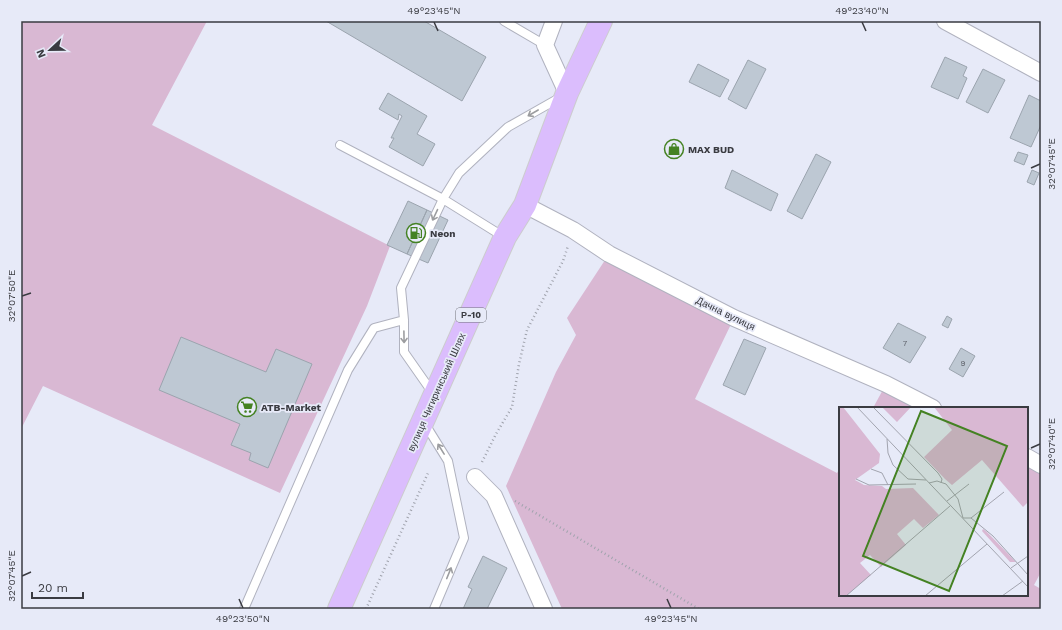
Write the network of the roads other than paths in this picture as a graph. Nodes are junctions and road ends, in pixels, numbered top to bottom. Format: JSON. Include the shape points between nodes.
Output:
{"nodes":[{"id":1,"x":504,"y":21,"type":"edge"},
{"id":2,"x":554,"y":21,"type":"edge"},
{"id":3,"x":601,"y":21,"type":"edge"},
{"id":4,"x":945,"y":21,"type":"edge"},
{"id":5,"x":545,"y":45,"type":"junction"},
{"id":6,"x":1041,"y":73,"type":"edge"},
{"id":7,"x":567,"y":94,"type":"junction"},
{"id":8,"x":340,"y":146,"type":"dead end"},
{"id":9,"x":443,"y":199,"type":"junction"},
{"id":10,"x":525,"y":206,"type":"junction"},
{"id":11,"x":505,"y":237,"type":"junction"},
{"id":12,"x":404,"y":320,"type":"junction"},
{"id":13,"x":435,"y":396,"type":"junction"},
{"id":14,"x":931,"y":407,"type":"edge"},
{"id":15,"x":424,"y":421,"type":"junction"},
{"id":16,"x":1028,"y":458,"type":"edge"},
{"id":17,"x":1041,"y":464,"type":"edge"},
{"id":18,"x":475,"y":477,"type":"road end"},
{"id":19,"x":244,"y":609,"type":"edge"},
{"id":20,"x":340,"y":609,"type":"edge"},
{"id":21,"x":434,"y":609,"type":"edge"},
{"id":22,"x":544,"y":609,"type":"edge"}],
"edges":[{"from":1,"to":5,"type":"lane"},
{"from":2,"to":5,"type":"street"},
{"from":3,"to":7,"type":"main road","name":"вулиця Чигиринський Шлях","number":"Р-10"},
{"from":4,"to":6,"type":"street"},
{"from":5,"to":7,"type":"street"},
{"from":7,"to":9,"type":"lane","one_way":true,"via":[[508,127],[459,172]]},
{"from":7,"to":10,"type":"main road","name":"вулиця Чигиринський Шлях","number":"Р-10"},
{"from":8,"to":9,"type":"lane"},
{"from":9,"to":11,"type":"lane"},
{"from":9,"to":12,"type":"lane","one_way":true,"via":[[401,288]]},
{"from":10,"to":11,"type":"main road","name":"вулиця Чигиринський Шлях","number":"Р-10"},
{"from":10,"to":14,"type":"street","name":"Дачна вулиця","via":[[573,230],[609,254],[734,318],[886,384]]},
{"from":11,"to":13,"type":"main road","name":"вулиця Чигиринський Шлях","number":"Р-10"},
{"from":12,"to":13,"type":"lane","one_way":true,"via":[[404,352]]},
{"from":12,"to":19,"type":"lane","via":[[374,328],[348,370]]},
{"from":13,"to":15,"type":"main road","name":"вулиця Чигиринський Шлях","number":"Р-10"},
{"from":15,"to":20,"type":"main road","name":"вулиця Чигиринський Шлях","number":"Р-10"},
{"from":21,"to":15,"type":"lane","one_way":true,"via":[[464,538],[448,461]]},
{"from":16,"to":17,"type":"street"},
{"from":18,"to":22,"type":"street","via":[[494,496]]}]}
